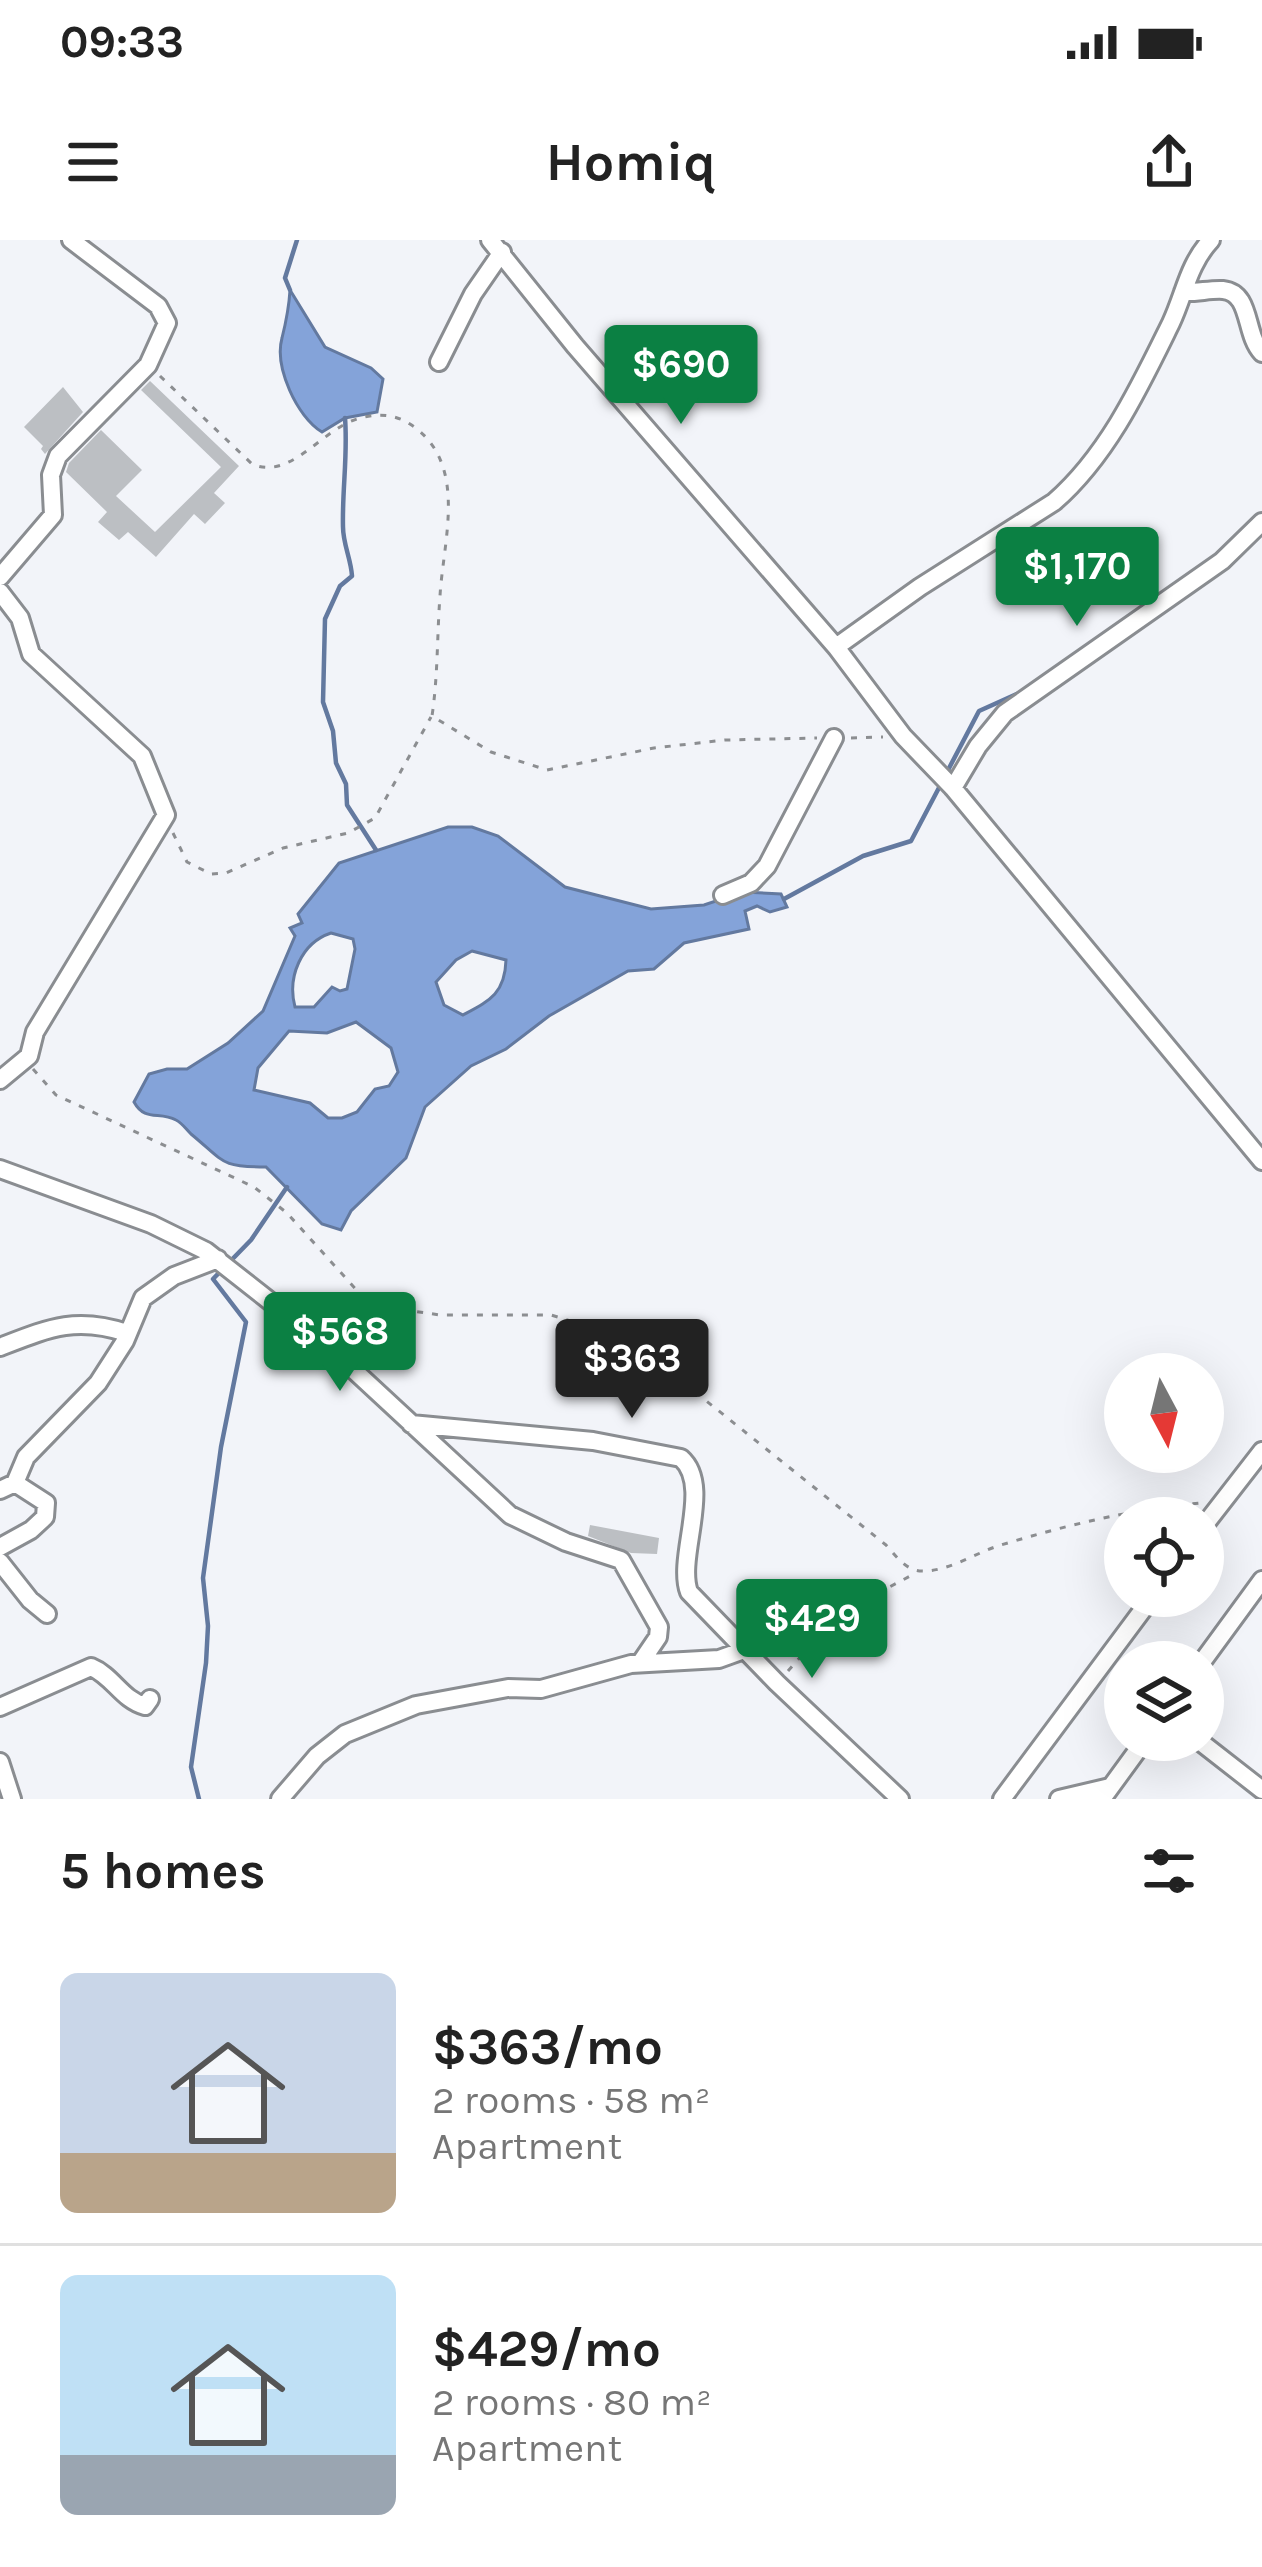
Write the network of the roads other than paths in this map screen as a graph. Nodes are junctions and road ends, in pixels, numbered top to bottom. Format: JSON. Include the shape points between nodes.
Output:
{"nodes":[{"id":1,"x":71,"y":240,"type":"edge"},
{"id":2,"x":1210,"y":240,"type":"edge"},
{"id":3,"x":496,"y":246,"type":"edge"},
{"id":4,"x":1183,"y":292,"type":"junction"},
{"id":5,"x":1262,"y":353,"type":"edge"},
{"id":6,"x":439,"y":362,"type":"dead end"},
{"id":7,"x":1262,"y":522,"type":"edge"},
{"id":8,"x":0,"y":577,"type":"edge"},
{"id":9,"x":0,"y":592,"type":"edge"},
{"id":10,"x":836,"y":646,"type":"junction"},
{"id":11,"x":834,"y":738,"type":"road end"},
{"id":12,"x":953,"y":788,"type":"junction"},
{"id":13,"x":723,"y":895,"type":"dead end"},
{"id":14,"x":0,"y":1080,"type":"edge"},
{"id":15,"x":1262,"y":1161,"type":"edge"},
{"id":16,"x":0,"y":1169,"type":"edge"},
{"id":17,"x":218,"y":1259,"type":"junction"},
{"id":18,"x":128,"y":1334,"type":"junction"},
{"id":19,"x":0,"y":1347,"type":"edge"},
{"id":20,"x":410,"y":1424,"type":"junction"},
{"id":21,"x":1262,"y":1451,"type":"edge"},
{"id":22,"x":8,"y":1487,"type":"edge"},
{"id":23,"x":1224,"y":1498,"type":"edge"},
{"id":24,"x":0,"y":1546,"type":"edge"},
{"id":25,"x":0,"y":1562,"type":"edge"},
{"id":26,"x":1259,"y":1590,"type":"edge"},
{"id":27,"x":47,"y":1614,"type":"dead end"},
{"id":28,"x":1137,"y":1617,"type":"edge"},
{"id":29,"x":1219,"y":1641,"type":"edge"},
{"id":30,"x":744,"y":1650,"type":"junction"},
{"id":31,"x":641,"y":1662,"type":"junction"},
{"id":32,"x":150,"y":1699,"type":"dead end"},
{"id":33,"x":0,"y":1707,"type":"edge"},
{"id":34,"x":1224,"y":1760,"type":"edge"},
{"id":35,"x":1130,"y":1761,"type":"edge"},
{"id":36,"x":0,"y":1762,"type":"edge"},
{"id":37,"x":1262,"y":1790,"type":"edge"},
{"id":38,"x":1106,"y":1793,"type":"edge"},
{"id":39,"x":12,"y":1799,"type":"edge"},
{"id":40,"x":280,"y":1799,"type":"edge"},
{"id":41,"x":901,"y":1799,"type":"edge"},
{"id":42,"x":1002,"y":1799,"type":"edge"},
{"id":43,"x":1058,"y":1799,"type":"edge"}],
"edges":[{"from":1,"to":8,"type":"street","via":[[165,313],[164,334],[148,365],[58,456],[53,515]]},
{"from":2,"to":4,"type":"street"},
{"from":3,"to":6,"type":"street"},
{"from":3,"to":10,"type":"street"},
{"from":4,"to":5,"type":"street","via":[[1236,294]]},
{"from":4,"to":10,"type":"street","via":[[1111,437],[1074,484]]},
{"from":7,"to":12,"type":"street","via":[[1222,561],[1015,705]]},
{"from":9,"to":14,"type":"street","via":[[20,618],[31,654],[142,756],[166,815],[35,1032],[29,1056]]},
{"from":10,"to":12,"type":"street"},
{"from":11,"to":13,"type":"street","via":[[767,866]]},
{"from":12,"to":15,"type":"street"},
{"from":16,"to":17,"type":"street","via":[[152,1225]]},
{"from":17,"to":18,"type":"street","via":[[149,1292]]},
{"from":17,"to":20,"type":"street"},
{"from":18,"to":19,"type":"street","via":[[92,1323],[59,1325]]},
{"from":18,"to":22,"type":"street","via":[[92,1392],[26,1457]]},
{"from":20,"to":30,"type":"street","via":[[681,1458],[692,1472],[686,1585]]},
{"from":20,"to":31,"type":"street","via":[[510,1516],[621,1560],[658,1627]]},
{"from":21,"to":23,"type":"street"},
{"from":22,"to":24,"type":"street","via":[[46,1503],[45,1517]]},
{"from":25,"to":27,"type":"street"},
{"from":26,"to":29,"type":"street"},
{"from":28,"to":42,"type":"street"},
{"from":30,"to":31,"type":"street","via":[[704,1661]]},
{"from":30,"to":41,"type":"street"},
{"from":31,"to":40,"type":"street","via":[[393,1713],[345,1734]]},
{"from":32,"to":33,"type":"street","via":[[137,1705],[92,1667]]},
{"from":34,"to":37,"type":"street"},
{"from":35,"to":38,"type":"street"},
{"from":36,"to":39,"type":"street"},
{"from":38,"to":43,"type":"street"}]}
